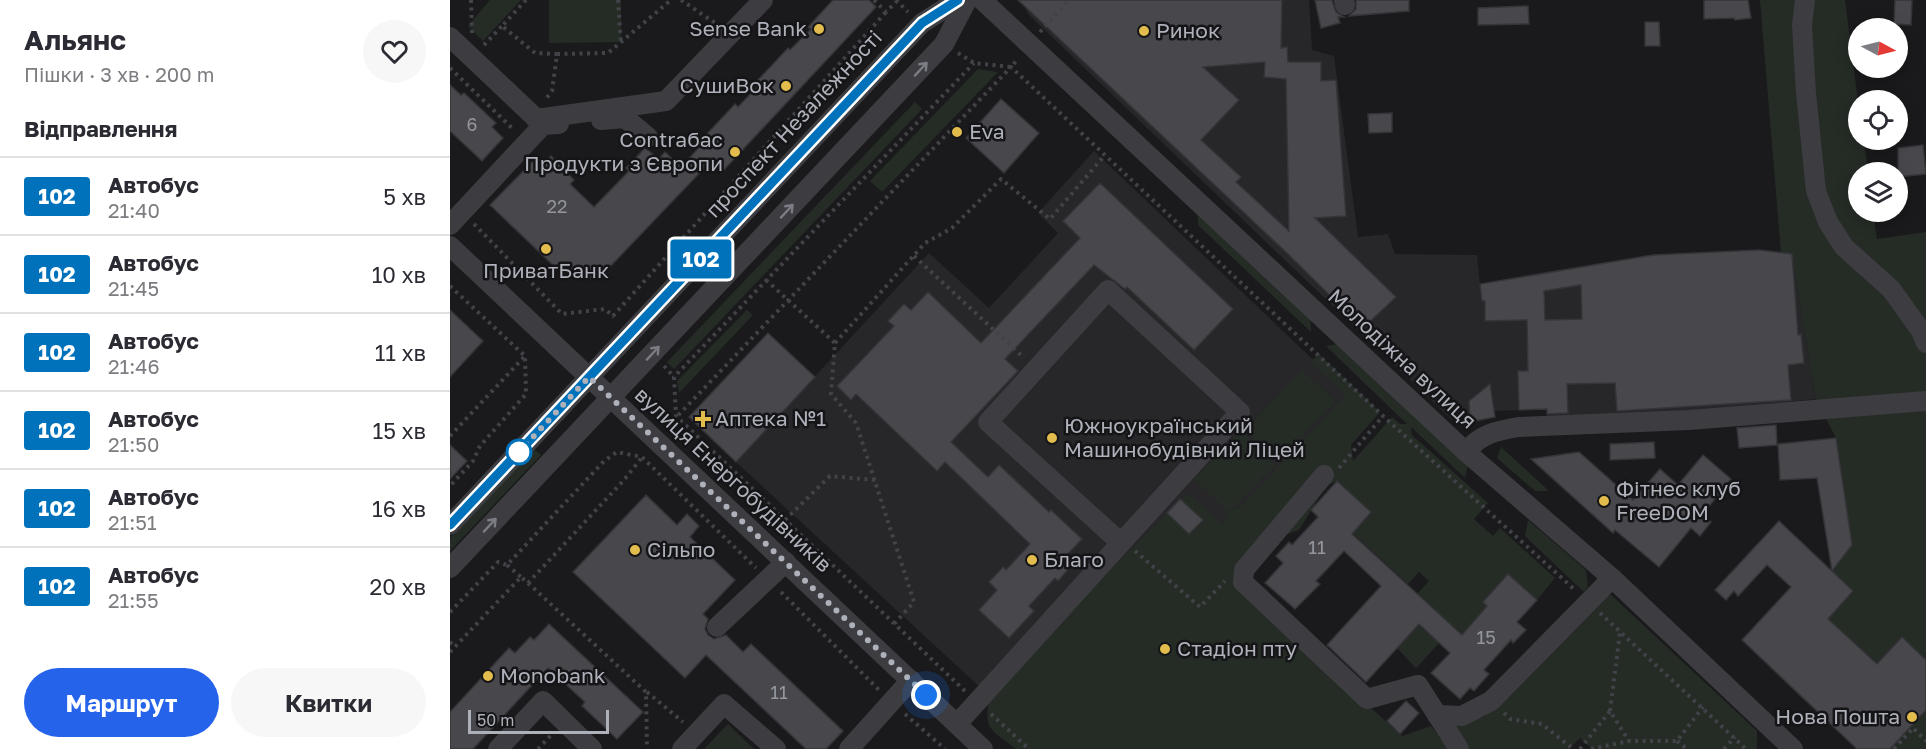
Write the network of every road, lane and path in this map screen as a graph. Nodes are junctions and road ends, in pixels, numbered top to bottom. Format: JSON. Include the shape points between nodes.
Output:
{"nodes":[{"id":1,"x":471,"y":0,"type":"edge"},
{"id":2,"x":526,"y":0,"type":"edge"},
{"id":3,"x":618,"y":0,"type":"edge"},
{"id":4,"x":670,"y":0,"type":"edge"},
{"id":5,"x":681,"y":0,"type":"edge"},
{"id":6,"x":763,"y":0,"type":"edge"},
{"id":7,"x":874,"y":0,"type":"edge"},
{"id":8,"x":958,"y":0,"type":"edge"},
{"id":9,"x":967,"y":0,"type":"edge"},
{"id":10,"x":982,"y":0,"type":"edge"},
{"id":11,"x":1069,"y":0,"type":"edge"},
{"id":12,"x":1805,"y":0,"type":"edge"},
{"id":13,"x":896,"y":1,"type":"edge"},
{"id":14,"x":886,"y":12,"type":"junction"},
{"id":15,"x":922,"y":23,"type":"junction"},
{"id":16,"x":502,"y":26,"type":"junction"},
{"id":17,"x":730,"y":34,"type":"junction"},
{"id":18,"x":450,"y":37,"type":"edge"},
{"id":19,"x":621,"y":43,"type":"junction"},
{"id":20,"x":944,"y":44,"type":"junction"},
{"id":21,"x":1030,"y":45,"type":"junction"},
{"id":22,"x":557,"y":54,"type":"junction"},
{"id":23,"x":473,"y":57,"type":"junction"},
{"id":24,"x":974,"y":63,"type":"junction"},
{"id":25,"x":450,"y":68,"type":"edge"},
{"id":26,"x":538,"y":120,"type":"junction"},
{"id":27,"x":517,"y":133,"type":"dead end"},
{"id":28,"x":648,"y":137,"type":"dead end"},
{"id":29,"x":1105,"y":155,"type":"dead end"},
{"id":30,"x":456,"y":219,"type":"edge"},
{"id":31,"x":450,"y":246,"type":"edge"},
{"id":32,"x":914,"y":256,"type":"junction"},
{"id":33,"x":766,"y":280,"type":"junction"},
{"id":34,"x":450,"y":286,"type":"edge"},
{"id":35,"x":613,"y":316,"type":"junction"},
{"id":36,"x":620,"y":324,"type":"dead end"},
{"id":37,"x":1926,"y":343,"type":"edge"},
{"id":38,"x":835,"y":344,"type":"junction"},
{"id":39,"x":525,"y":356,"type":"junction"},
{"id":40,"x":1036,"y":369,"type":"junction"},
{"id":41,"x":589,"y":377,"type":"junction"},
{"id":42,"x":611,"y":397,"type":"junction"},
{"id":43,"x":1926,"y":401,"type":"edge"},
{"id":44,"x":450,"y":436,"type":"edge"},
{"id":45,"x":1466,"y":452,"type":"junction"},
{"id":46,"x":642,"y":457,"type":"junction"},
{"id":47,"x":1324,"y":475,"type":"dead end"},
{"id":48,"x":875,"y":480,"type":"junction"},
{"id":49,"x":450,"y":486,"type":"edge"},
{"id":50,"x":785,"y":520,"type":"junction"},
{"id":51,"x":450,"y":525,"type":"edge"},
{"id":52,"x":1120,"y":543,"type":"junction"},
{"id":53,"x":786,"y":562,"type":"junction"},
{"id":54,"x":507,"y":565,"type":"junction"},
{"id":55,"x":450,"y":568,"type":"edge"},
{"id":56,"x":521,"y":577,"type":"junction"},
{"id":57,"x":1612,"y":578,"type":"junction"},
{"id":58,"x":768,"y":579,"type":"junction"},
{"id":59,"x":528,"y":583,"type":"junction"},
{"id":60,"x":1179,"y":589,"type":"dead end"},
{"id":61,"x":1196,"y":604,"type":"dead end"},
{"id":62,"x":450,"y":612,"type":"edge"},
{"id":63,"x":893,"y":625,"type":"junction"},
{"id":64,"x":717,"y":627,"type":"dead end"},
{"id":65,"x":1620,"y":631,"type":"dead end"},
{"id":66,"x":450,"y":642,"type":"edge"},
{"id":67,"x":455,"y":646,"type":"junction"},
{"id":68,"x":450,"y":652,"type":"edge"},
{"id":69,"x":911,"y":680,"type":"junction"},
{"id":70,"x":646,"y":692,"type":"junction"},
{"id":71,"x":1491,"y":700,"type":"junction"},
{"id":72,"x":891,"y":702,"type":"junction"},
{"id":73,"x":977,"y":702,"type":"junction"},
{"id":74,"x":1703,"y":707,"type":"dead end"},
{"id":75,"x":1610,"y":711,"type":"junction"},
{"id":76,"x":1437,"y":715,"type":"junction"},
{"id":77,"x":957,"y":724,"type":"junction"},
{"id":78,"x":697,"y":733,"type":"junction"},
{"id":79,"x":1735,"y":737,"type":"dead end"},
{"id":80,"x":1629,"y":741,"type":"junction"},
{"id":81,"x":1677,"y":741,"type":"junction"},
{"id":82,"x":1926,"y":741,"type":"edge"},
{"id":83,"x":498,"y":749,"type":"edge"},
{"id":84,"x":592,"y":749,"type":"edge"},
{"id":85,"x":647,"y":749,"type":"edge"},
{"id":86,"x":682,"y":749,"type":"edge"},
{"id":87,"x":776,"y":749,"type":"edge"},
{"id":88,"x":849,"y":749,"type":"edge"},
{"id":89,"x":945,"y":749,"type":"edge"},
{"id":90,"x":983,"y":749,"type":"edge"},
{"id":91,"x":1029,"y":749,"type":"edge"},
{"id":92,"x":1459,"y":749,"type":"edge"},
{"id":93,"x":1573,"y":749,"type":"edge"},
{"id":94,"x":1580,"y":749,"type":"edge"},
{"id":95,"x":1591,"y":749,"type":"edge"},
{"id":96,"x":1687,"y":749,"type":"edge"},
{"id":97,"x":1724,"y":749,"type":"edge"},
{"id":98,"x":1793,"y":749,"type":"edge"},
{"id":99,"x":1894,"y":749,"type":"edge"}],
"edges":[{"from":1,"to":23,"type":"path"},
{"from":2,"to":16,"type":"path"},
{"from":3,"to":19,"type":"path"},
{"from":4,"to":19,"type":"path"},
{"from":5,"to":17,"type":"path"},
{"from":6,"to":17,"type":"street"},
{"from":7,"to":14,"type":"path"},
{"from":8,"to":15,"type":"street","name":"проспект Незалежності"},
{"from":9,"to":20,"type":"street"},
{"from":10,"to":21,"type":"street","name":"Молодіжна вулиця"},
{"from":11,"to":21,"type":"path"},
{"from":12,"to":37,"type":"street","via":[[1802,25],[1816,191],[1828,222],[1844,247],[1891,289]]},
{"from":13,"to":14,"type":"path"},
{"from":13,"to":15,"type":"path"},
{"from":14,"to":35,"type":"path"},
{"from":15,"to":41,"type":"street","name":"проспект Незалежності"},
{"from":16,"to":22,"type":"path","via":[[535,53]]},
{"from":16,"to":23,"type":"path"},
{"from":17,"to":26,"type":"street","via":[[666,101]]},
{"from":18,"to":23,"type":"street"},
{"from":19,"to":22,"type":"path","via":[[608,53]]},
{"from":20,"to":24,"type":"path"},
{"from":42,"to":20,"type":"street","one_way":true},
{"from":21,"to":24,"type":"path","via":[[1011,67]]},
{"from":21,"to":45,"type":"street","name":"Молодіжна вулиця"},
{"from":22,"to":26,"type":"path","via":[[552,91]]},
{"from":23,"to":26,"type":"street"},
{"from":24,"to":33,"type":"path"},
{"from":25,"to":27,"type":"path"},
{"from":26,"to":28,"type":"street","via":[[625,118]]},
{"from":26,"to":30,"type":"street"},
{"from":29,"to":32,"type":"path","via":[[1050,219],[1001,179],[952,228],[925,243]]},
{"from":30,"to":35,"type":"path","via":[[562,314],[605,309]]},
{"from":31,"to":41,"type":"street","name":"вулиця Енергобудівників"},
{"from":32,"to":38,"type":"path"},
{"from":32,"to":40,"type":"path"},
{"from":33,"to":38,"type":"path"},
{"from":33,"to":50,"type":"path","via":[[674,376],[676,416]]},
{"from":34,"to":39,"type":"path"},
{"from":35,"to":36,"type":"path"},
{"from":38,"to":48,"type":"path","via":[[831,394],[856,423]]},
{"from":39,"to":44,"type":"path"},
{"from":39,"to":49,"type":"path","via":[[526,394]]},
{"from":40,"to":52,"type":"street","via":[[988,422]]},
{"from":40,"to":52,"type":"street","via":[[1108,290],[1240,412]]},
{"from":41,"to":42,"type":"street","name":"вулиця Енергобудівників"},
{"from":41,"to":51,"type":"street","name":"проспект Незалежності"},
{"from":42,"to":53,"type":"street","name":"вулиця Енергобудівників"},
{"from":55,"to":42,"type":"street","one_way":true},
{"from":43,"to":45,"type":"street","via":[[1689,420],[1518,427],[1476,439]]},
{"from":45,"to":57,"type":"street","name":"Молодіжна вулиця"},
{"from":46,"to":54,"type":"path","via":[[617,452],[604,461]]},
{"from":46,"to":58,"type":"path"},
{"from":46,"to":59,"type":"path"},
{"from":47,"to":76,"type":"street","via":[[1244,570],[1244,582],[1367,699],[1418,685]]},
{"from":48,"to":50,"type":"path","via":[[830,476]]},
{"from":48,"to":63,"type":"path","via":[[914,602]]},
{"from":50,"to":63,"type":"path"},
{"from":52,"to":73,"type":"street"},
{"from":53,"to":58,"type":"street"},
{"from":53,"to":69,"type":"street","name":"вулиця Енергобудівників"},
{"from":54,"to":56,"type":"path"},
{"from":54,"to":62,"type":"path","via":[[498,562]]},
{"from":56,"to":59,"type":"path"},
{"from":56,"to":67,"type":"path"},
{"from":57,"to":71,"type":"street"},
{"from":57,"to":98,"type":"street","name":"Молодіжна вулиця"},
{"from":58,"to":64,"type":"street"},
{"from":58,"to":72,"type":"path"},
{"from":59,"to":70,"type":"path"},
{"from":60,"to":61,"type":"path"},
{"from":63,"to":73,"type":"path"},
{"from":65,"to":75,"type":"path"},
{"from":66,"to":67,"type":"path"},
{"from":67,"to":68,"type":"path"},
{"from":69,"to":72,"type":"street"},
{"from":69,"to":77,"type":"street","name":"вулиця Енергобудівників"},
{"from":70,"to":78,"type":"path"},
{"from":70,"to":85,"type":"path"},
{"from":71,"to":76,"type":"street","via":[[1462,716]]},
{"from":71,"to":93,"type":"path","via":[[1510,719],[1542,724]]},
{"from":72,"to":88,"type":"street"},
{"from":72,"to":89,"type":"path"},
{"from":73,"to":77,"type":"street"},
{"from":73,"to":91,"type":"path"},
{"from":74,"to":81,"type":"path"},
{"from":75,"to":80,"type":"path"},
{"from":75,"to":94,"type":"path"},
{"from":76,"to":92,"type":"street"},
{"from":77,"to":90,"type":"street","name":"вулиця Енергобудівників"},
{"from":78,"to":86,"type":"street"},
{"from":78,"to":87,"type":"street","via":[[724,704]]},
{"from":79,"to":97,"type":"path"},
{"from":80,"to":81,"type":"path"},
{"from":80,"to":95,"type":"path"},
{"from":81,"to":96,"type":"path"},
{"from":82,"to":99,"type":"path","via":[[1913,728]]},
{"from":83,"to":84,"type":"street","via":[[543,701]]}]}
